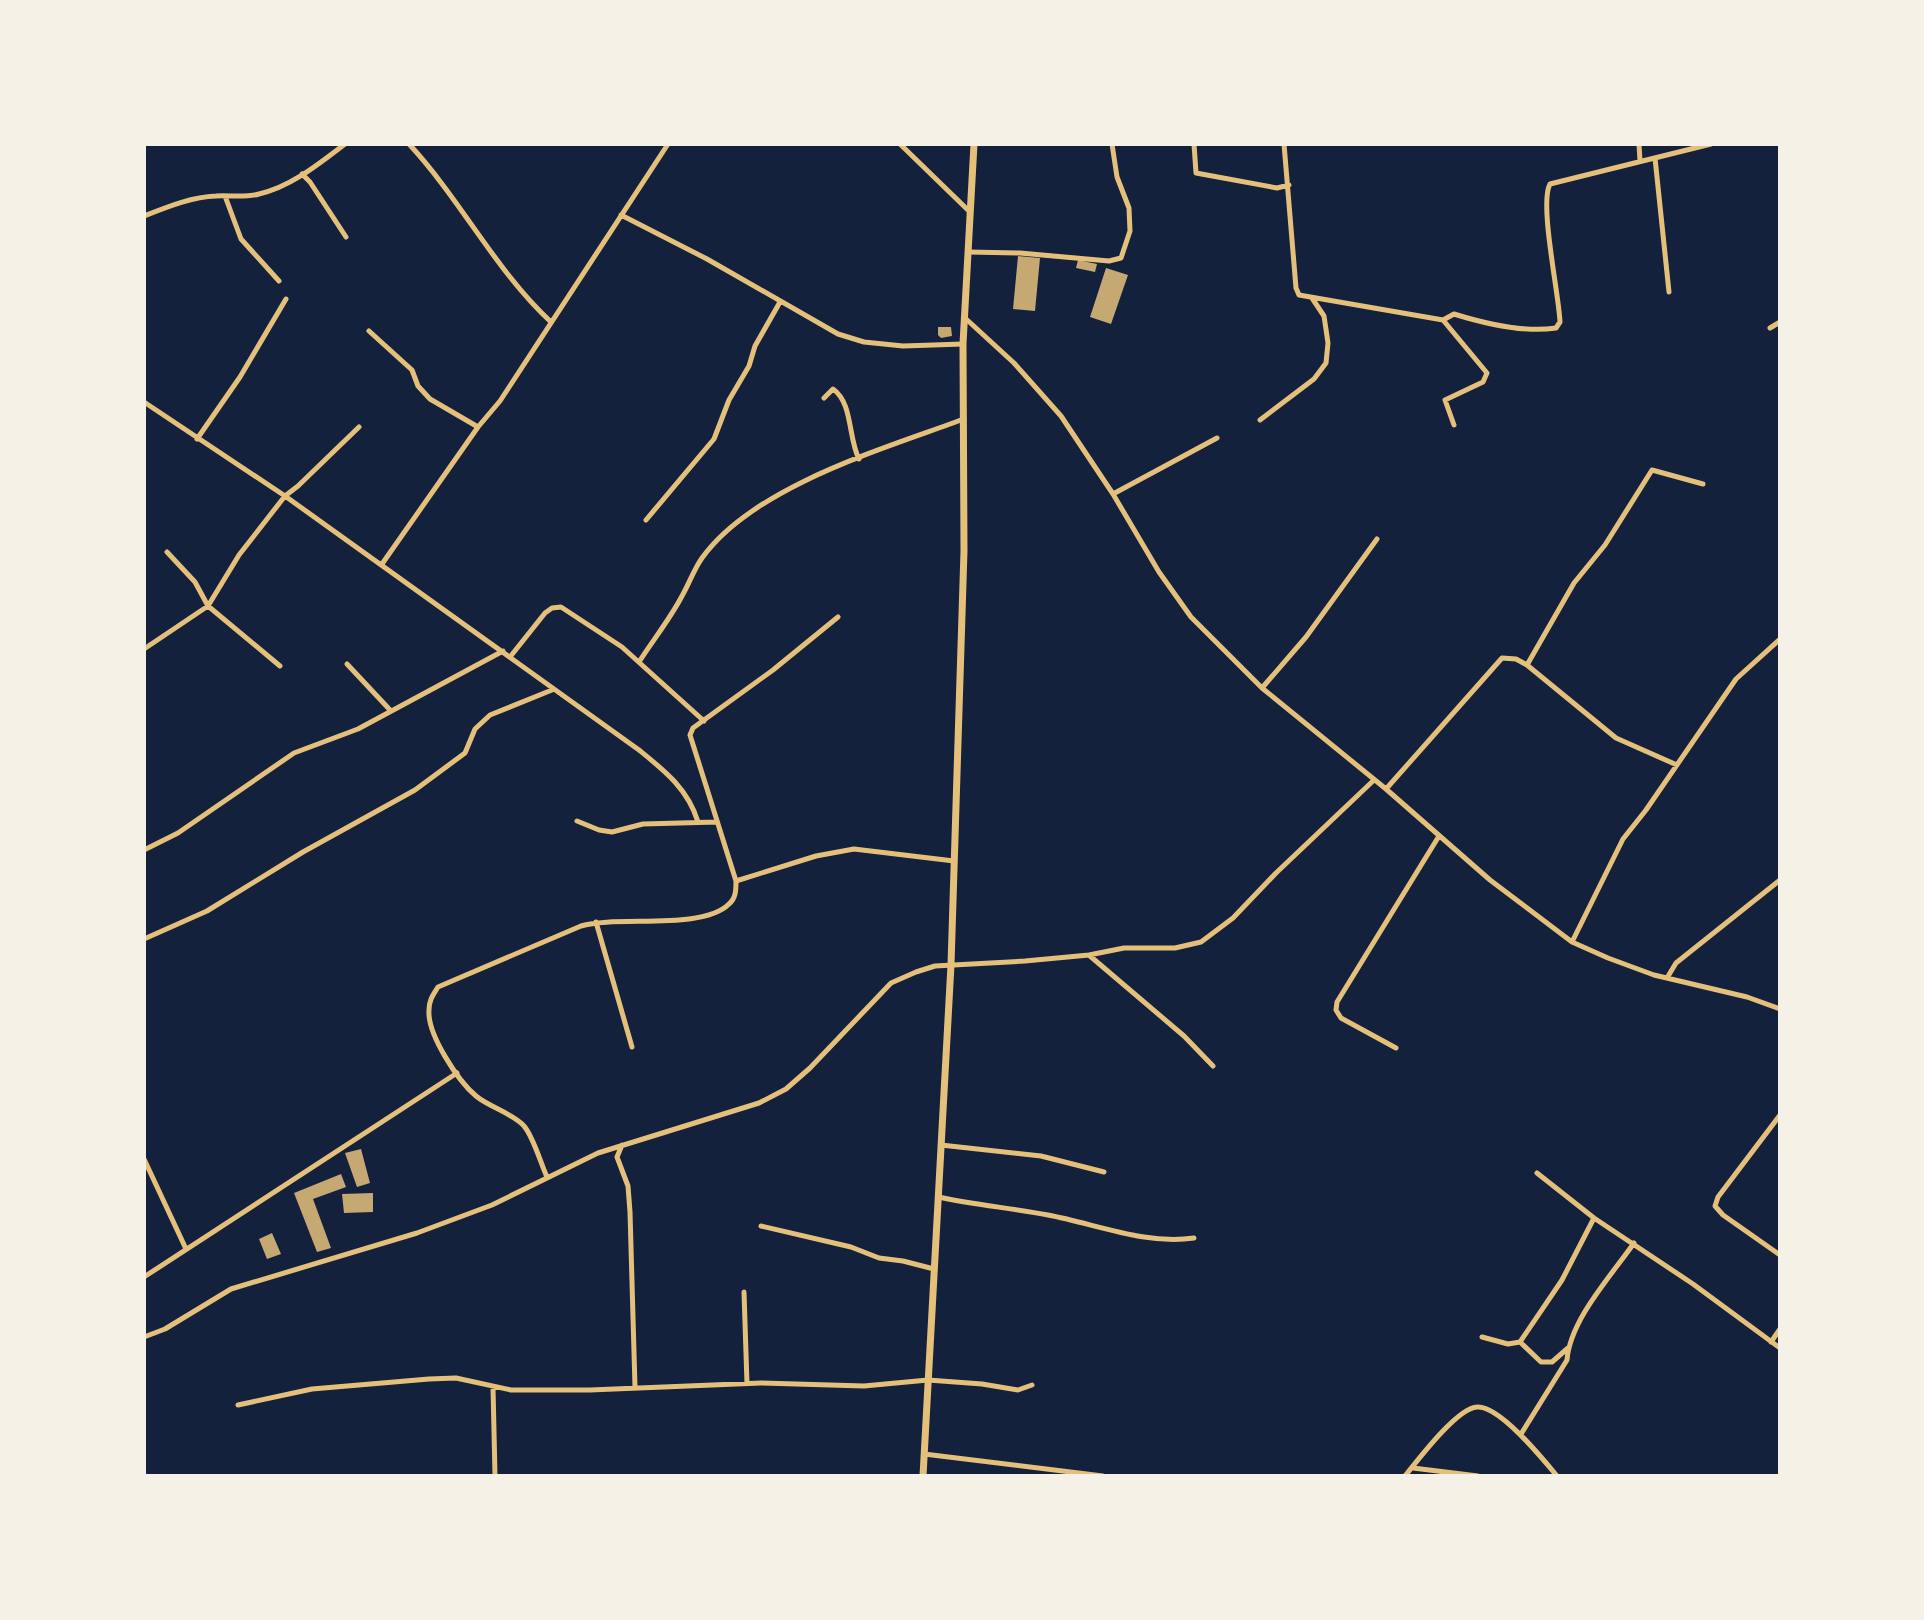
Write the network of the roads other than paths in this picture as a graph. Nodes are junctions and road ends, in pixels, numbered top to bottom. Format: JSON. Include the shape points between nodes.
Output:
{"nodes":[{"id":1,"x":345,"y":144,"type":"edge"},
{"id":2,"x":409,"y":144,"type":"edge"},
{"id":3,"x":668,"y":144,"type":"edge"},
{"id":4,"x":900,"y":144,"type":"edge"},
{"id":5,"x":974,"y":144,"type":"edge"},
{"id":6,"x":1112,"y":144,"type":"edge"},
{"id":7,"x":1194,"y":144,"type":"edge"},
{"id":8,"x":1284,"y":144,"type":"edge"},
{"id":9,"x":1639,"y":144,"type":"edge"},
{"id":10,"x":1711,"y":144,"type":"edge"},
{"id":11,"x":1655,"y":158,"type":"junction"},
{"id":12,"x":1640,"y":161,"type":"junction"},
{"id":13,"x":302,"y":174,"type":"junction"},
{"id":14,"x":1289,"y":185,"type":"junction"},
{"id":15,"x":225,"y":196,"type":"junction"},
{"id":16,"x":970,"y":213,"type":"junction"},
{"id":17,"x":621,"y":215,"type":"junction"},
{"id":18,"x":144,"y":216,"type":"edge"},
{"id":19,"x":346,"y":237,"type":"dead end"},
{"id":20,"x":968,"y":252,"type":"junction"},
{"id":21,"x":279,"y":281,"type":"dead end"},
{"id":22,"x":1669,"y":292,"type":"dead end"},
{"id":23,"x":1311,"y":298,"type":"junction"},
{"id":24,"x":286,"y":299,"type":"dead end"},
{"id":25,"x":780,"y":302,"type":"junction"},
{"id":26,"x":965,"y":318,"type":"junction"},
{"id":27,"x":1443,"y":320,"type":"junction"},
{"id":28,"x":551,"y":322,"type":"junction"},
{"id":29,"x":1780,"y":322,"type":"edge"},
{"id":30,"x":1770,"y":328,"type":"dead end"},
{"id":31,"x":369,"y":331,"type":"dead end"},
{"id":32,"x":963,"y":344,"type":"junction"},
{"id":33,"x":824,"y":398,"type":"dead end"},
{"id":34,"x":144,"y":402,"type":"edge"},
{"id":35,"x":964,"y":419,"type":"junction"},
{"id":36,"x":1260,"y":420,"type":"dead end"},
{"id":37,"x":1454,"y":425,"type":"dead end"},
{"id":38,"x":359,"y":427,"type":"dead end"},
{"id":39,"x":478,"y":427,"type":"junction"},
{"id":40,"x":1217,"y":438,"type":"dead end"},
{"id":41,"x":197,"y":439,"type":"junction"},
{"id":42,"x":859,"y":459,"type":"junction"},
{"id":43,"x":1703,"y":484,"type":"dead end"},
{"id":44,"x":1113,"y":494,"type":"junction"},
{"id":45,"x":285,"y":496,"type":"junction"},
{"id":46,"x":646,"y":520,"type":"dead end"},
{"id":47,"x":1377,"y":539,"type":"dead end"},
{"id":48,"x":167,"y":552,"type":"dead end"},
{"id":49,"x":382,"y":564,"type":"junction"},
{"id":50,"x":208,"y":606,"type":"junction"},
{"id":51,"x":838,"y":617,"type":"dead end"},
{"id":52,"x":1780,"y":639,"type":"edge"},
{"id":53,"x":144,"y":649,"type":"edge"},
{"id":54,"x":503,"y":651,"type":"junction"},
{"id":55,"x":510,"y":657,"type":"junction"},
{"id":56,"x":639,"y":662,"type":"junction"},
{"id":57,"x":347,"y":664,"type":"dead end"},
{"id":58,"x":1527,"y":665,"type":"junction"},
{"id":59,"x":280,"y":666,"type":"dead end"},
{"id":60,"x":1262,"y":688,"type":"junction"},
{"id":61,"x":552,"y":690,"type":"junction"},
{"id":62,"x":391,"y":711,"type":"junction"},
{"id":63,"x":704,"y":721,"type":"junction"},
{"id":64,"x":1677,"y":765,"type":"junction"},
{"id":65,"x":1374,"y":780,"type":"junction"},
{"id":66,"x":1386,"y":789,"type":"junction"},
{"id":67,"x":577,"y":821,"type":"dead end"},
{"id":68,"x":698,"y":822,"type":"junction"},
{"id":69,"x":717,"y":822,"type":"junction"},
{"id":70,"x":1439,"y":836,"type":"junction"},
{"id":71,"x":144,"y":849,"type":"edge"},
{"id":72,"x":954,"y":861,"type":"junction"},
{"id":73,"x":1780,"y":880,"type":"edge"},
{"id":74,"x":736,"y":881,"type":"junction"},
{"id":75,"x":596,"y":922,"type":"junction"},
{"id":76,"x":144,"y":939,"type":"edge"},
{"id":77,"x":1572,"y":942,"type":"junction"},
{"id":78,"x":1089,"y":955,"type":"junction"},
{"id":79,"x":951,"y":965,"type":"junction"},
{"id":80,"x":1667,"y":978,"type":"junction"},
{"id":81,"x":1780,"y":1009,"type":"edge"},
{"id":82,"x":632,"y":1047,"type":"dead end"},
{"id":83,"x":1396,"y":1048,"type":"dead end"},
{"id":84,"x":1213,"y":1066,"type":"dead end"},
{"id":85,"x":457,"y":1073,"type":"junction"},
{"id":86,"x":1780,"y":1115,"type":"edge"},
{"id":87,"x":622,"y":1144,"type":"junction"},
{"id":88,"x":940,"y":1145,"type":"junction"},
{"id":89,"x":144,"y":1159,"type":"edge"},
{"id":90,"x":1104,"y":1172,"type":"dead end"},
{"id":91,"x":1537,"y":1173,"type":"dead end"},
{"id":92,"x":547,"y":1177,"type":"junction"},
{"id":93,"x":937,"y":1197,"type":"junction"},
{"id":94,"x":1594,"y":1218,"type":"junction"},
{"id":95,"x":761,"y":1226,"type":"dead end"},
{"id":96,"x":1194,"y":1238,"type":"dead end"},
{"id":97,"x":1634,"y":1243,"type":"junction"},
{"id":98,"x":186,"y":1249,"type":"junction"},
{"id":99,"x":1780,"y":1255,"type":"edge"},
{"id":100,"x":934,"y":1269,"type":"junction"},
{"id":101,"x":144,"y":1277,"type":"edge"},
{"id":102,"x":744,"y":1292,"type":"dead end"},
{"id":103,"x":1780,"y":1329,"type":"edge"},
{"id":104,"x":144,"y":1337,"type":"edge"},
{"id":105,"x":1482,"y":1337,"type":"dead end"},
{"id":106,"x":1520,"y":1342,"type":"junction"},
{"id":107,"x":1771,"y":1342,"type":"junction"},
{"id":108,"x":1568,"y":1348,"type":"junction"},
{"id":109,"x":1780,"y":1348,"type":"edge"},
{"id":110,"x":928,"y":1380,"type":"junction"},
{"id":111,"x":747,"y":1384,"type":"junction"},
{"id":112,"x":1032,"y":1385,"type":"dead end"},
{"id":113,"x":493,"y":1387,"type":"junction"},
{"id":114,"x":635,"y":1387,"type":"junction"},
{"id":115,"x":238,"y":1405,"type":"dead end"},
{"id":116,"x":1521,"y":1434,"type":"junction"},
{"id":117,"x":924,"y":1454,"type":"junction"},
{"id":118,"x":1412,"y":1468,"type":"junction"},
{"id":119,"x":495,"y":1476,"type":"edge"},
{"id":120,"x":923,"y":1476,"type":"edge"},
{"id":121,"x":1103,"y":1476,"type":"edge"},
{"id":122,"x":1405,"y":1476,"type":"edge"},
{"id":123,"x":1478,"y":1476,"type":"edge"},
{"id":124,"x":1557,"y":1476,"type":"edge"}],
"edges":[{"from":1,"to":13,"type":"street"},
{"from":2,"to":28,"type":"street","via":[[524,297]]},
{"from":3,"to":17,"type":"street"},
{"from":4,"to":16,"type":"street"},
{"from":5,"to":16,"type":"main road"},
{"from":6,"to":20,"type":"street","via":[[1129,208],[1130,231],[1121,258]]},
{"from":7,"to":14,"type":"street","via":[[1196,173],[1277,188]]},
{"from":8,"to":14,"type":"street"},
{"from":9,"to":12,"type":"street"},
{"from":10,"to":11,"type":"street"},
{"from":11,"to":12,"type":"street"},
{"from":11,"to":22,"type":"street"},
{"from":12,"to":27,"type":"street","via":[[1548,186],[1560,317],[1556,328],[1491,324],[1454,314]]},
{"from":13,"to":15,"type":"street","via":[[264,193]]},
{"from":13,"to":19,"type":"street"},
{"from":14,"to":23,"type":"street","via":[[1296,288],[1299,295]]},
{"from":15,"to":18,"type":"street","via":[[179,203]]},
{"from":15,"to":21,"type":"street","via":[[241,239]]},
{"from":16,"to":20,"type":"main road"},
{"from":17,"to":25,"type":"street"},
{"from":17,"to":28,"type":"street"},
{"from":20,"to":26,"type":"main road"},
{"from":23,"to":27,"type":"street"},
{"from":23,"to":36,"type":"street","via":[[1324,316],[1326,363],[1314,379]]},
{"from":24,"to":41,"type":"street"},
{"from":25,"to":32,"type":"street","via":[[864,342]]},
{"from":25,"to":46,"type":"street","via":[[714,439]]},
{"from":26,"to":32,"type":"main road"},
{"from":26,"to":44,"type":"street","via":[[1061,416]]},
{"from":27,"to":37,"type":"street","via":[[1487,373],[1483,382],[1445,400]]},
{"from":28,"to":39,"type":"street"},
{"from":29,"to":30,"type":"street"},
{"from":31,"to":39,"type":"street","via":[[412,370],[430,399]]},
{"from":32,"to":35,"type":"main road"},
{"from":33,"to":42,"type":"street","via":[[833,389],[843,398]]},
{"from":34,"to":41,"type":"street"},
{"from":35,"to":42,"type":"street"},
{"from":35,"to":72,"type":"main road"},
{"from":38,"to":45,"type":"street"},
{"from":39,"to":49,"type":"street"},
{"from":40,"to":44,"type":"street"},
{"from":41,"to":45,"type":"street"},
{"from":42,"to":56,"type":"street","via":[[779,494],[738,522],[702,558]]},
{"from":43,"to":58,"type":"street","via":[[1652,470],[1574,583]]},
{"from":44,"to":60,"type":"street","via":[[1191,617]]},
{"from":45,"to":49,"type":"street"},
{"from":45,"to":50,"type":"street"},
{"from":47,"to":60,"type":"street"},
{"from":48,"to":50,"type":"street","via":[[195,582]]},
{"from":49,"to":54,"type":"street"},
{"from":50,"to":53,"type":"street"},
{"from":50,"to":59,"type":"street"},
{"from":51,"to":63,"type":"street"},
{"from":52,"to":64,"type":"street","via":[[1736,679]]},
{"from":54,"to":55,"type":"street"},
{"from":54,"to":62,"type":"street"},
{"from":55,"to":56,"type":"street","via":[[545,613],[561,607]]},
{"from":55,"to":61,"type":"street"},
{"from":56,"to":63,"type":"street"},
{"from":57,"to":62,"type":"street"},
{"from":58,"to":64,"type":"street","via":[[1616,738]]},
{"from":58,"to":66,"type":"street","via":[[1502,658]]},
{"from":60,"to":65,"type":"street"},
{"from":61,"to":68,"type":"street","via":[[677,781]]},
{"from":61,"to":76,"type":"street","via":[[490,715],[475,729],[465,753],[415,790],[207,911]]},
{"from":62,"to":71,"type":"street","via":[[294,753],[178,833]]},
{"from":63,"to":69,"type":"street","via":[[693,728],[691,743]]},
{"from":64,"to":77,"type":"street","via":[[1623,839]]},
{"from":65,"to":66,"type":"street"},
{"from":65,"to":78,"type":"street","via":[[1210,938],[1189,946]]},
{"from":66,"to":70,"type":"street"},
{"from":67,"to":68,"type":"street","via":[[612,832],[643,824]]},
{"from":68,"to":69,"type":"street"},
{"from":69,"to":74,"type":"street"},
{"from":70,"to":77,"type":"street"},
{"from":70,"to":83,"type":"street","via":[[1337,1002],[1341,1018]]},
{"from":72,"to":74,"type":"street","via":[[854,849]]},
{"from":72,"to":79,"type":"main road"},
{"from":73,"to":80,"type":"street","via":[[1676,963]]},
{"from":74,"to":75,"type":"street","via":[[729,905],[712,913],[666,921]]},
{"from":75,"to":82,"type":"street"},
{"from":75,"to":85,"type":"street","via":[[438,987],[428,1013]]},
{"from":77,"to":80,"type":"street"},
{"from":78,"to":79,"type":"street"},
{"from":78,"to":84,"type":"street"},
{"from":79,"to":87,"type":"street","via":[[891,983],[832,1048],[773,1097]]},
{"from":79,"to":88,"type":"main road"},
{"from":80,"to":81,"type":"street"},
{"from":85,"to":92,"type":"street","via":[[477,1097],[525,1126]]},
{"from":85,"to":98,"type":"street"},
{"from":86,"to":99,"type":"street","via":[[1715,1206]]},
{"from":87,"to":92,"type":"street"},
{"from":87,"to":114,"type":"street","via":[[617,1157],[628,1186]]},
{"from":88,"to":90,"type":"street","via":[[1041,1156]]},
{"from":88,"to":93,"type":"main road"},
{"from":89,"to":98,"type":"street"},
{"from":91,"to":94,"type":"street"},
{"from":92,"to":104,"type":"street","via":[[417,1233],[231,1289]]},
{"from":93,"to":96,"type":"street","via":[[1163,1240]]},
{"from":93,"to":100,"type":"main road"},
{"from":94,"to":97,"type":"street"},
{"from":94,"to":106,"type":"street","via":[[1562,1280]]},
{"from":95,"to":100,"type":"street"},
{"from":97,"to":107,"type":"street"},
{"from":97,"to":108,"type":"street","via":[[1577,1325]]},
{"from":98,"to":101,"type":"street"},
{"from":100,"to":110,"type":"main road"},
{"from":102,"to":111,"type":"street"},
{"from":103,"to":107,"type":"street"},
{"from":105,"to":106,"type":"street"},
{"from":106,"to":108,"type":"street","via":[[1541,1362],[1552,1362]]},
{"from":107,"to":109,"type":"street"},
{"from":108,"to":116,"type":"street","via":[[1557,1379]]},
{"from":110,"to":111,"type":"street","via":[[864,1386]]},
{"from":110,"to":112,"type":"street","via":[[1018,1390]]},
{"from":110,"to":117,"type":"main road"},
{"from":111,"to":114,"type":"street"},
{"from":113,"to":114,"type":"street"},
{"from":113,"to":115,"type":"street","via":[[456,1378],[429,1379],[312,1389]]},
{"from":113,"to":119,"type":"street"},
{"from":116,"to":118,"type":"street","via":[[1475,1406],[1444,1430]]},
{"from":116,"to":124,"type":"street"},
{"from":117,"to":120,"type":"main road"},
{"from":117,"to":121,"type":"street"},
{"from":118,"to":122,"type":"street"},
{"from":118,"to":123,"type":"street"}]}
